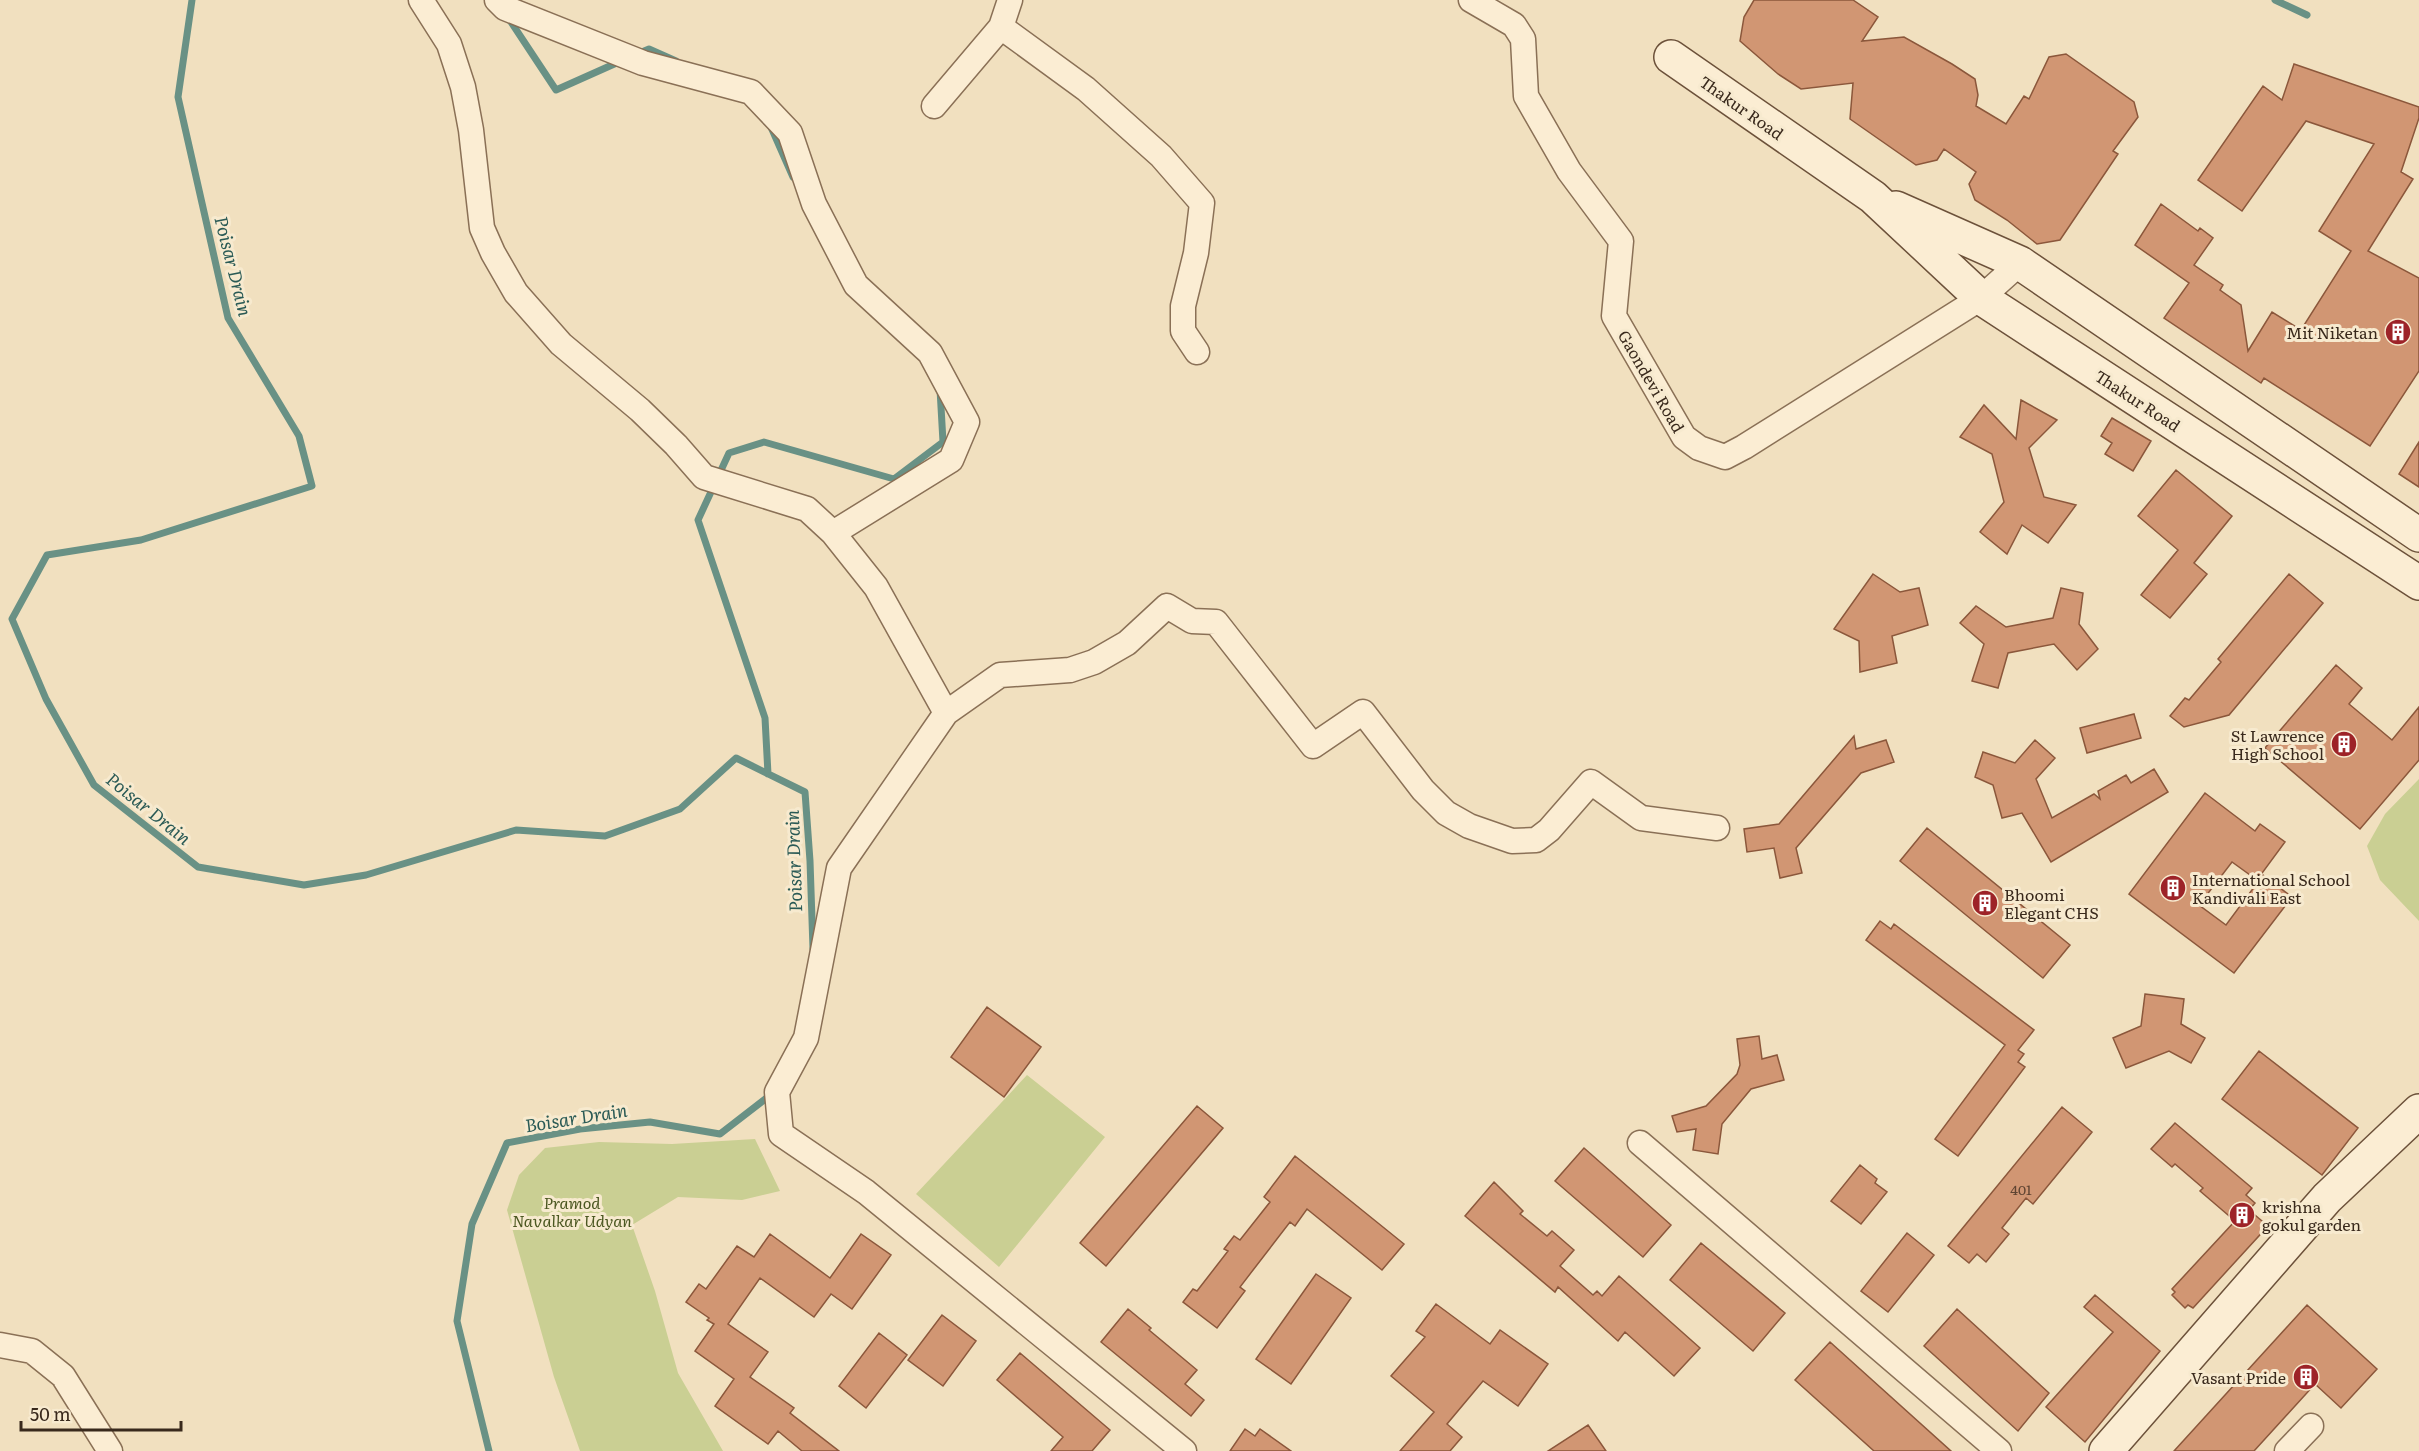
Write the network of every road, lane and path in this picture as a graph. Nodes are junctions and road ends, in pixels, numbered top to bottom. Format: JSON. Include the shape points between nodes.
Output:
{"nodes":[{"id":1,"x":421,"y":0,"type":"edge"},
{"id":2,"x":497,"y":0,"type":"edge"},
{"id":3,"x":1010,"y":0,"type":"edge"},
{"id":4,"x":1471,"y":0,"type":"edge"},
{"id":5,"x":1001,"y":27,"type":"junction"},
{"id":6,"x":1671,"y":57,"type":"dead end"},
{"id":7,"x":934,"y":106,"type":"dead end"},
{"id":8,"x":1873,"y":197,"type":"junction"},
{"id":9,"x":2020,"y":263,"type":"junction"},
{"id":10,"x":1981,"y":298,"type":"junction"},
{"id":11,"x":1197,"y":352,"type":"dead end"},
{"id":12,"x":833,"y":533,"type":"junction"},
{"id":13,"x":2419,"y":535,"type":"edge"},
{"id":14,"x":2419,"y":584,"type":"edge"},
{"id":15,"x":946,"y":713,"type":"junction"},
{"id":16,"x":1718,"y":828,"type":"dead end"},
{"id":17,"x":2419,"y":1111,"type":"edge"},
{"id":18,"x":1640,"y":1143,"type":"dead end"},
{"id":19,"x":0,"y":1345,"type":"edge"},
{"id":20,"x":2311,"y":1426,"type":"dead end"},
{"id":21,"x":110,"y":1451,"type":"edge"},
{"id":22,"x":1184,"y":1451,"type":"edge"},
{"id":23,"x":2000,"y":1451,"type":"edge"},
{"id":24,"x":2106,"y":1451,"type":"edge"},
{"id":25,"x":2286,"y":1451,"type":"edge"}],
"edges":[{"from":1,"to":12,"type":"street","via":[[449,44],[464,87],[482,228],[516,293],[561,344],[640,410],[704,477],[807,509]]},
{"from":2,"to":12,"type":"street","via":[[505,8],[643,63],[751,92],[790,133],[814,204],[856,285],[930,353],[967,422],[951,460]]},
{"from":3,"to":5,"type":"street"},
{"from":4,"to":10,"type":"street","name":"Gaondevi Road","via":[[1514,25],[1523,39],[1526,96],[1569,171],[1621,241],[1614,316],[1684,438],[1699,448],[1725,457],[1744,447]]},
{"from":5,"to":7,"type":"street"},
{"from":5,"to":11,"type":"street","via":[[1086,89],[1161,156],[1202,203],[1196,253],[1183,306],[1183,331]]},
{"from":6,"to":8,"type":"street","name":"Thakur Road"},
{"from":8,"to":9,"type":"street","name":"Thakur Road"},
{"from":8,"to":10,"type":"street","name":"Thakur Road"},
{"from":9,"to":10,"type":"street","name":"Gaondevi Road"},
{"from":9,"to":13,"type":"street","name":"Thakur Road"},
{"from":10,"to":14,"type":"street","name":"Thakur Road"},
{"from":12,"to":15,"type":"street","via":[[876,587]]},
{"from":15,"to":16,"type":"street","via":[[1000,675],[1070,670],[1094,662],[1127,643],[1167,606],[1192,621],[1216,622],[1313,746],[1363,712],[1423,790],[1446,813],[1469,826],[1512,841],[1536,840],[1591,782],[1641,818]]},
{"from":15,"to":22,"type":"street","via":[[839,868],[806,1038],[777,1092],[781,1134],[866,1192]]},
{"from":17,"to":24,"type":"street","via":[[2327,1198]]},
{"from":18,"to":23,"type":"street"},
{"from":19,"to":21,"type":"street","via":[[32,1351],[63,1376]]},
{"from":20,"to":25,"type":"street"}]}
